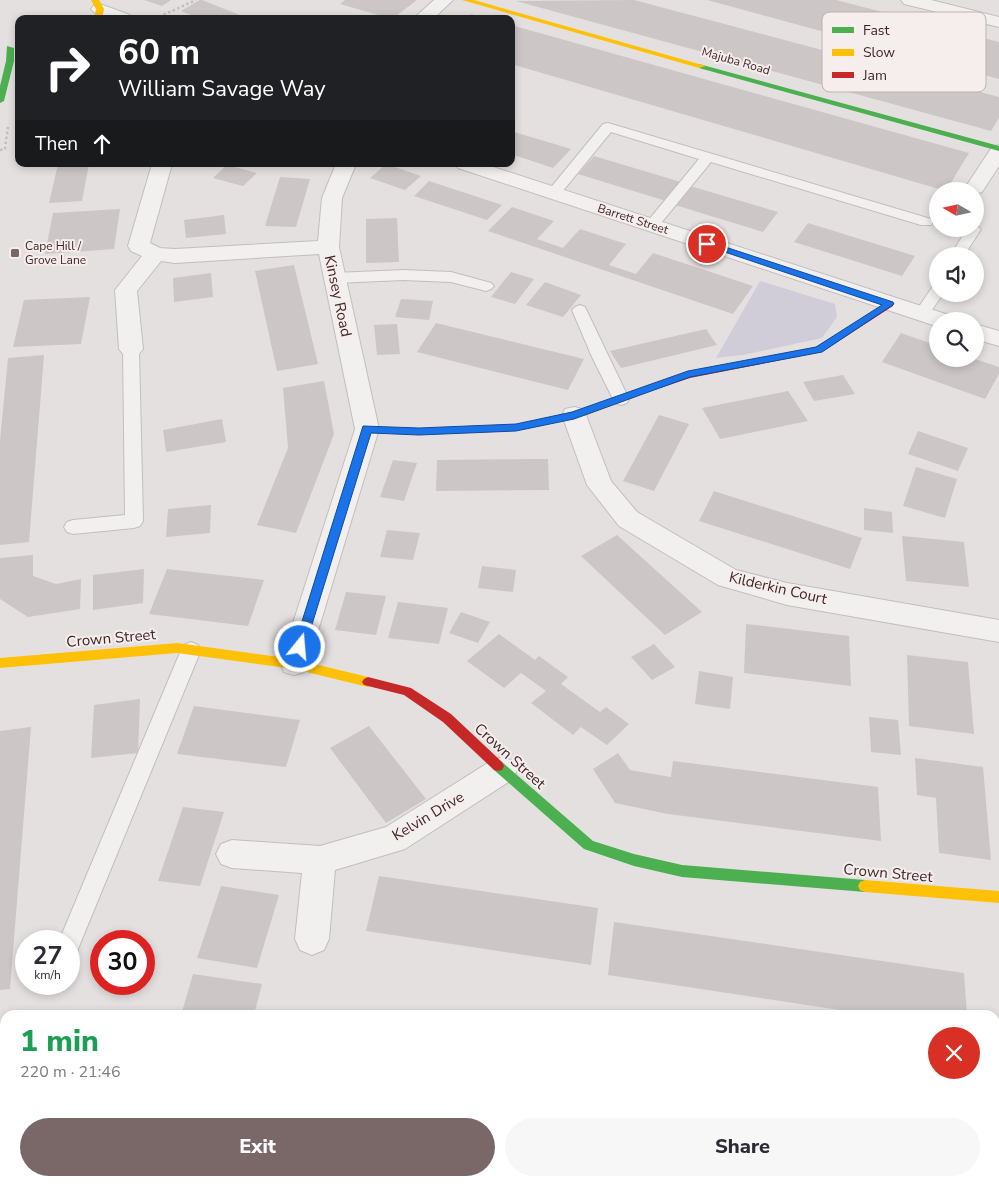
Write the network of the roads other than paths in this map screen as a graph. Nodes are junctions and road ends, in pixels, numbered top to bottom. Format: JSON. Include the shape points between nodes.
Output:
{"nodes":[{"id":1,"x":444,"y":0,"type":"edge"},
{"id":2,"x":466,"y":0,"type":"edge"},
{"id":3,"x":910,"y":0,"type":"edge"},
{"id":4,"x":99,"y":6,"type":"edge"},
{"id":5,"x":959,"y":12,"type":"edge"},
{"id":6,"x":116,"y":15,"type":"edge"},
{"id":7,"x":427,"y":15,"type":"edge"},
{"id":8,"x":986,"y":19,"type":"edge"},
{"id":9,"x":999,"y":22,"type":"edge"},
{"id":10,"x":10,"y":48,"type":"edge"},
{"id":11,"x":0,"y":100,"type":"edge"},
{"id":12,"x":12,"y":102,"type":"dead end"},
{"id":13,"x":0,"y":116,"type":"edge"},
{"id":14,"x":999,"y":150,"type":"edge"},
{"id":15,"x":708,"y":158,"type":"junction"},
{"id":16,"x":161,"y":167,"type":"edge"},
{"id":17,"x":345,"y":167,"type":"edge"},
{"id":18,"x":474,"y":167,"type":"edge"},
{"id":19,"x":979,"y":182,"type":"edge"},
{"id":20,"x":554,"y":194,"type":"junction"},
{"id":21,"x":926,"y":222,"type":"dead end"},
{"id":22,"x":652,"y":225,"type":"junction"},
{"id":23,"x":328,"y":247,"type":"junction"},
{"id":24,"x":155,"y":254,"type":"junction"},
{"id":25,"x":334,"y":278,"type":"junction"},
{"id":26,"x":486,"y":286,"type":"dead end"},
{"id":27,"x":930,"y":302,"type":"edge"},
{"id":28,"x":890,"y":304,"type":"junction"},
{"id":29,"x":580,"y":310,"type":"dead end"},
{"id":30,"x":922,"y":314,"type":"junction"},
{"id":31,"x":929,"y":316,"type":"edge"},
{"id":32,"x":984,"y":334,"type":"edge"},
{"id":33,"x":999,"y":339,"type":"edge"},
{"id":34,"x":132,"y":349,"type":"joint"},
{"id":35,"x":621,"y":399,"type":"junction"},
{"id":36,"x":574,"y":415,"type":"junction"},
{"id":37,"x":367,"y":429,"type":"junction"},
{"id":38,"x":73,"y":527,"type":"dead end"},
{"id":39,"x":999,"y":631,"type":"edge"},
{"id":40,"x":191,"y":650,"type":"junction"},
{"id":41,"x":0,"y":663,"type":"edge"},
{"id":42,"x":294,"y":664,"type":"junction"},
{"id":43,"x":502,"y":770,"type":"junction"},
{"id":44,"x":232,"y":854,"type":"dead end"},
{"id":45,"x":320,"y":860,"type":"junction"},
{"id":46,"x":999,"y":897,"type":"edge"},
{"id":47,"x":75,"y":930,"type":"edge"},
{"id":48,"x":312,"y":939,"type":"dead end"}],
"edges":[{"from":1,"to":7,"type":"street"},
{"from":2,"to":14,"type":"street","name":"Majuba Road"},
{"from":3,"to":5,"type":"street"},
{"from":4,"to":6,"type":"street"},
{"from":8,"to":9,"type":"street"},
{"from":10,"to":11,"type":"street"},
{"from":12,"to":13,"type":"street"},
{"from":14,"to":19,"type":"street"},
{"from":15,"to":20,"type":"lane","via":[[608,127]]},
{"from":15,"to":21,"type":"lane"},
{"from":15,"to":22,"type":"lane"},
{"from":16,"to":24,"type":"street","via":[[140,246]]},
{"from":17,"to":23,"type":"street","name":"Kinsey Road","via":[[332,198]]},
{"from":18,"to":20,"type":"street","name":"Barrett Street"},
{"from":20,"to":22,"type":"street","name":"Barrett Street"},
{"from":22,"to":28,"type":"street","name":"Barrett Street"},
{"from":23,"to":24,"type":"street","via":[[175,256]]},
{"from":23,"to":25,"type":"street","name":"Kinsey Road"},
{"from":24,"to":34,"type":"street","via":[[126,290]]},
{"from":25,"to":26,"type":"lane","via":[[403,275],[451,278]]},
{"from":25,"to":37,"type":"street","name":"Kinsey Road"},
{"from":27,"to":30,"type":"lane"},
{"from":28,"to":30,"type":"street","name":"Barrett Street"},
{"from":28,"to":35,"type":"street","via":[[819,350],[688,374]]},
{"from":29,"to":35,"type":"lane"},
{"from":30,"to":31,"type":"street","name":"Barrett Street"},
{"from":32,"to":33,"type":"street"},
{"from":34,"to":38,"type":"lane","via":[[134,520]]},
{"from":35,"to":36,"type":"street"},
{"from":36,"to":37,"type":"street","via":[[516,428],[419,432]]},
{"from":36,"to":39,"type":"street","name":"Kilderkin Court","via":[[600,485],[628,519],[728,578],[787,594]]},
{"from":37,"to":42,"type":"street"},
{"from":40,"to":41,"type":"street","name":"Crown Street","via":[[102,653]]},
{"from":40,"to":42,"type":"street","name":"Crown Street"},
{"from":40,"to":47,"type":"lane"},
{"from":42,"to":43,"type":"street","name":"Crown Street","via":[[407,691],[447,718]]},
{"from":43,"to":45,"type":"street","name":"Kelvin Drive","via":[[394,839]]},
{"from":43,"to":46,"type":"street","name":"Crown Street","via":[[589,845],[634,860],[682,872]]},
{"from":44,"to":45,"type":"street","name":"Kelvin Drive"},
{"from":45,"to":48,"type":"street"}]}
